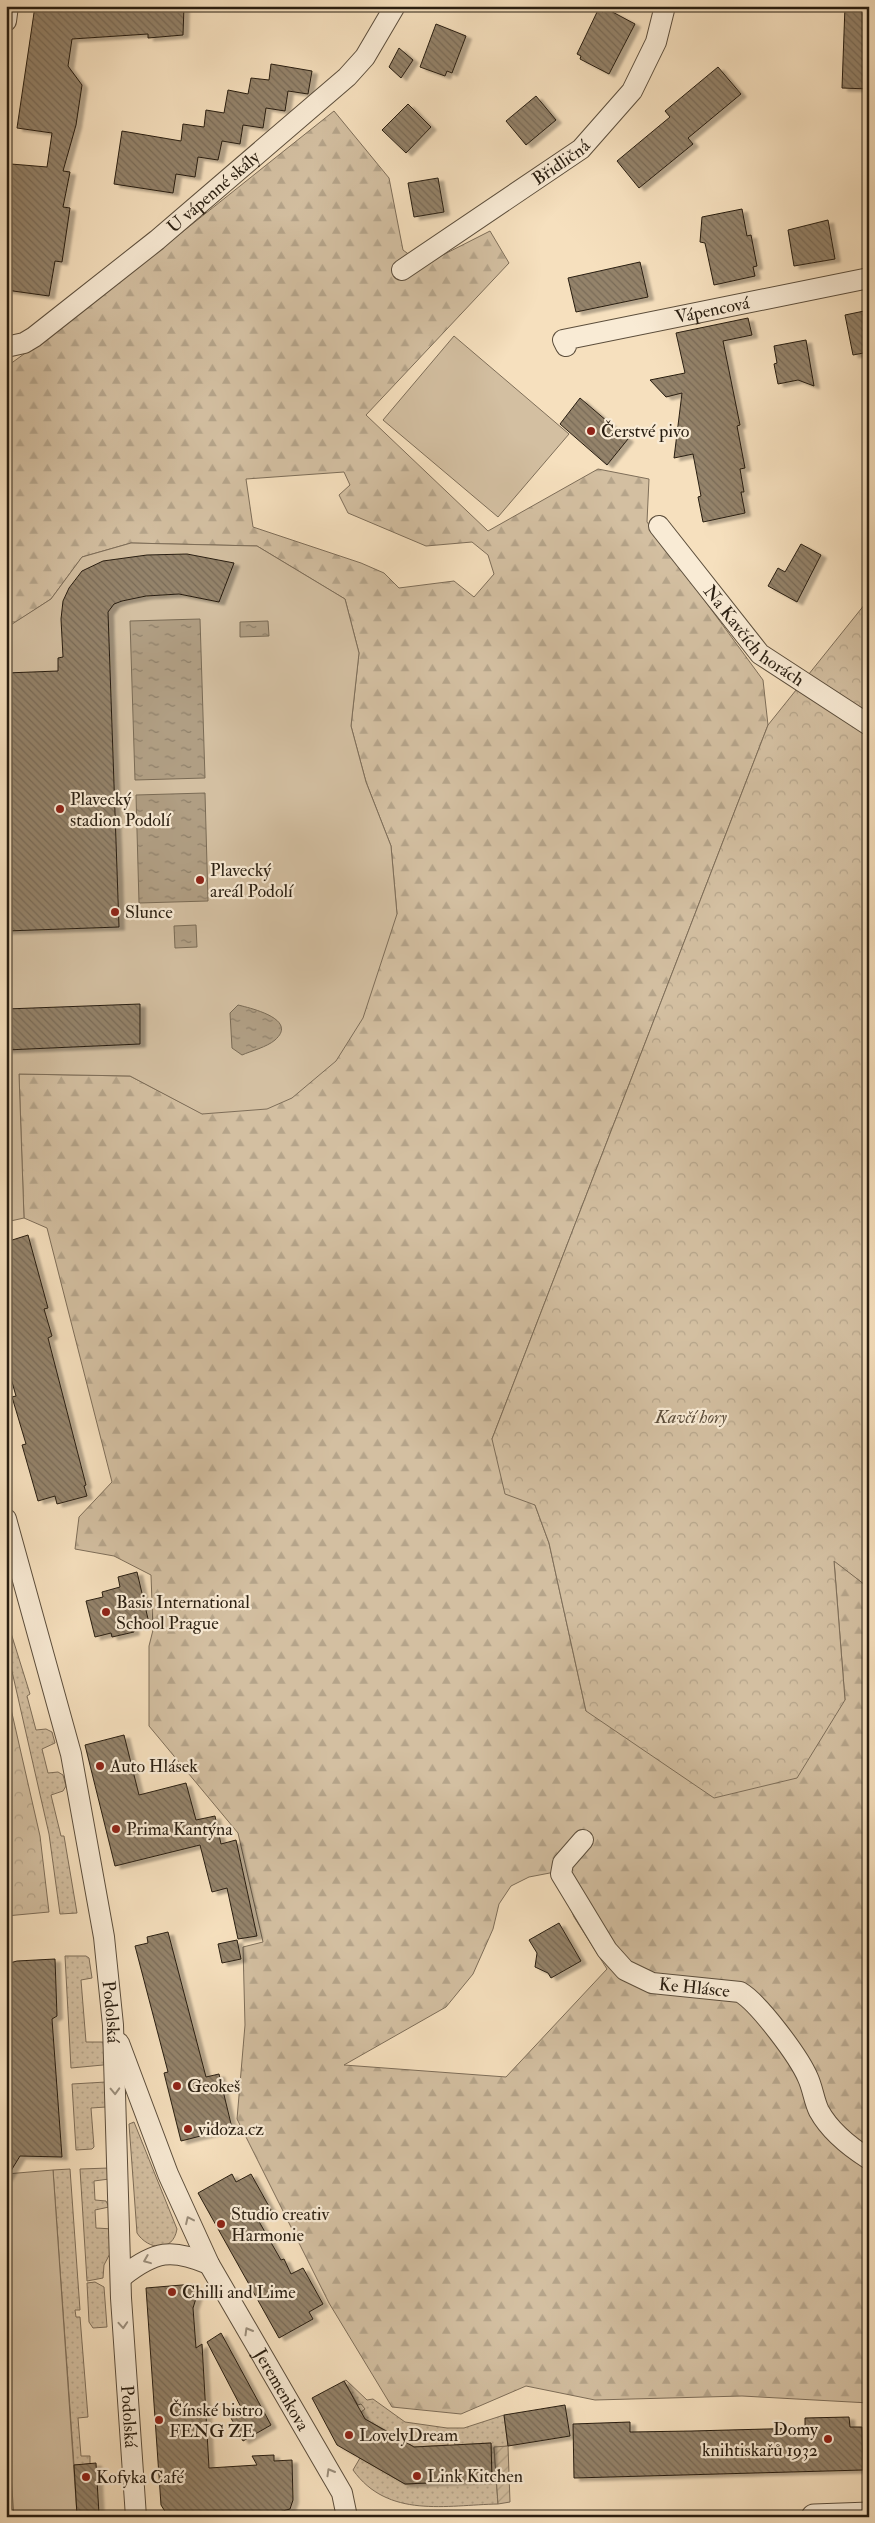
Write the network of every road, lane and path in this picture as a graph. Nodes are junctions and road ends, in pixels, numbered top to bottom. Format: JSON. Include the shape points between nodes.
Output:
{"nodes":[{"id":1,"x":8,"y":6,"type":"edge"},
{"id":2,"x":394,"y":6,"type":"edge"},
{"id":3,"x":665,"y":6,"type":"edge"},
{"id":4,"x":6,"y":21,"type":"edge"},
{"id":5,"x":402,"y":270,"type":"dead end"},
{"id":6,"x":869,"y":278,"type":"edge"},
{"id":7,"x":566,"y":346,"type":"dead end"},
{"id":8,"x":6,"y":347,"type":"edge"},
{"id":9,"x":659,"y":526,"type":"dead end"},
{"id":10,"x":869,"y":725,"type":"edge"},
{"id":11,"x":6,"y":1518,"type":"edge"},
{"id":12,"x":583,"y":1840,"type":"dead end"},
{"id":13,"x":113,"y":2025,"type":"junction"},
{"id":14,"x":869,"y":2158,"type":"edge"},
{"id":15,"x":209,"y":2264,"type":"junction"},
{"id":16,"x":122,"y":2276,"type":"junction"},
{"id":17,"x":869,"y":2515,"type":"edge"},
{"id":18,"x":136,"y":2517,"type":"edge"},
{"id":19,"x":347,"y":2517,"type":"edge"},
{"id":20,"x":814,"y":2517,"type":"edge"}],
"edges":[{"from":1,"to":4,"type":"street"},
{"from":2,"to":8,"type":"street","name":"U vápenné skály","via":[[364,57],[347,77],[157,240],[24,344]]},
{"from":3,"to":5,"type":"street","name":"Břidličná","via":[[656,42],[632,91],[581,148]]},
{"from":6,"to":7,"type":"street","name":"Vápencová","via":[[563,340]]},
{"from":9,"to":10,"type":"street","name":"Na Kavčích horách","via":[[760,654]]},
{"from":11,"to":13,"type":"street","name":"Podolská","via":[[71,1754],[104,1937]]},
{"from":12,"to":14,"type":"street","name":"Ke Hlásce","via":[[563,1863],[561,1874],[591,1927],[618,1964],[652,1983],[740,1992],[747,1996],[770,2021],[808,2077],[818,2110],[826,2122],[855,2150]]},
{"from":15,"to":13,"type":"street","name":"Jeremenkova","one_way":true,"via":[[168,2174]]},
{"from":13,"to":16,"type":"street","name":"Podolská","one_way":true},
{"from":15,"to":16,"type":"street","one_way":true,"via":[[186,2255],[162,2254],[142,2261]]},
{"from":19,"to":15,"type":"street","name":"Jeremenkova","one_way":true,"via":[[342,2493]]},
{"from":16,"to":18,"type":"street","name":"Podolská","one_way":true},
{"from":17,"to":20,"type":"street"}]}
